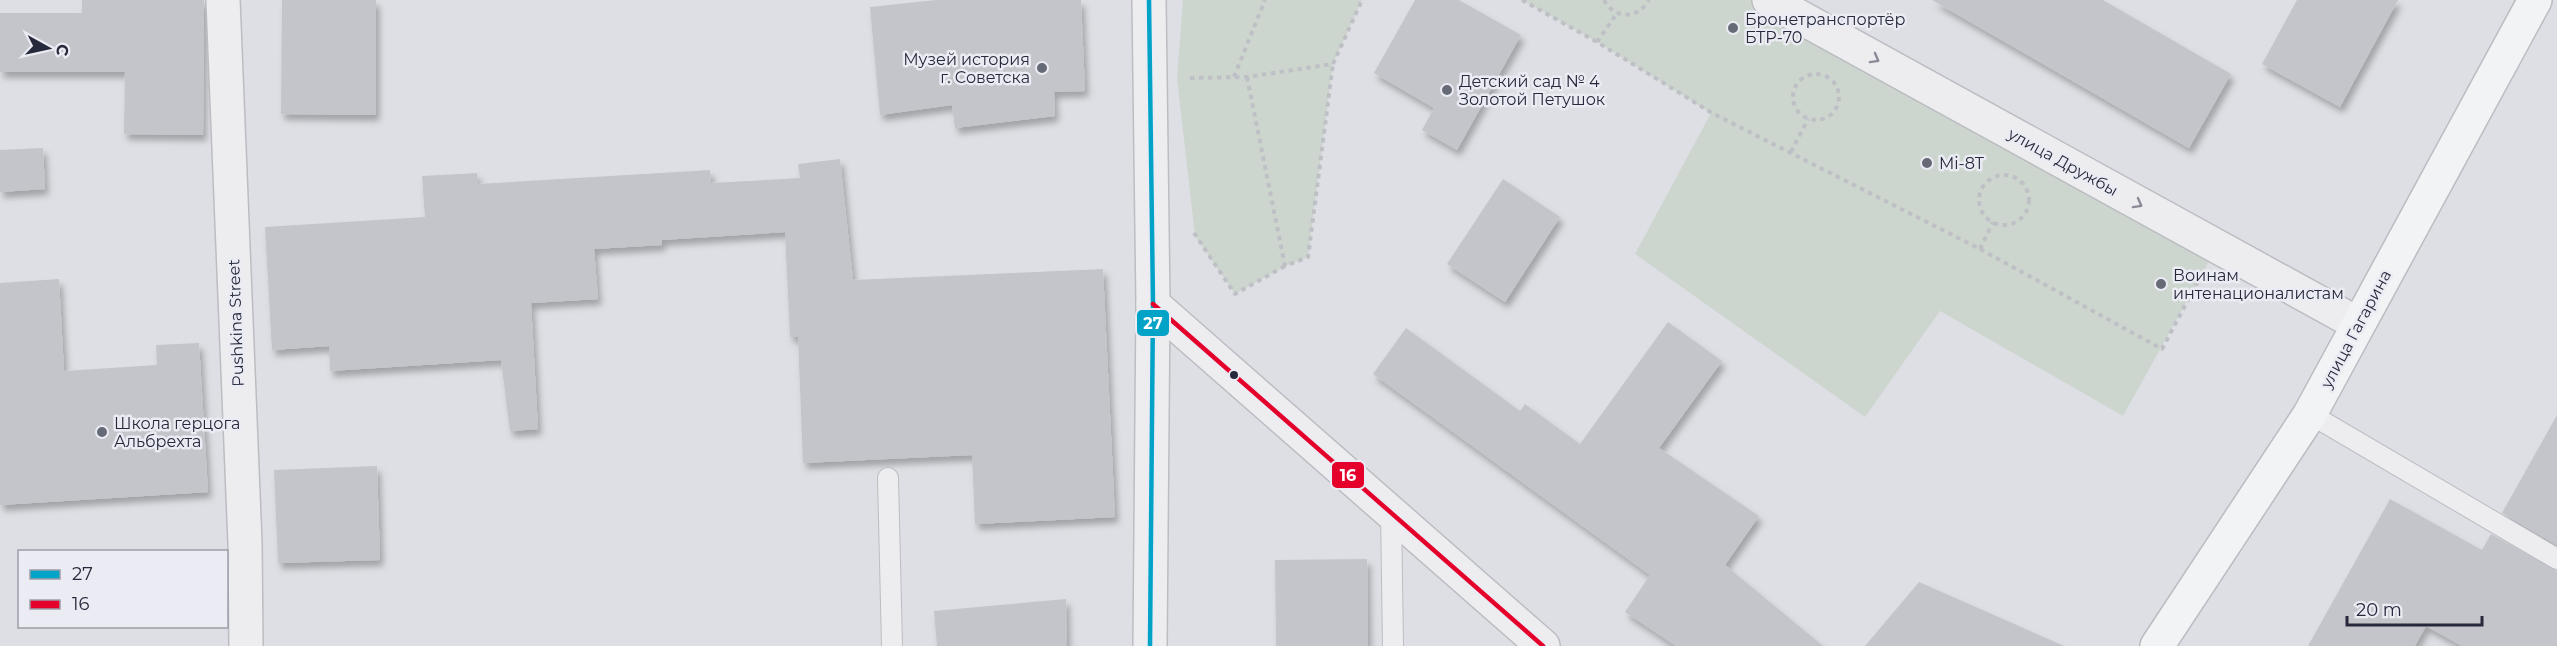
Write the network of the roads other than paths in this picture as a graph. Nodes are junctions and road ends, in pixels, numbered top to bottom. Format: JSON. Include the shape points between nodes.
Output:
{"nodes":[{"id":1,"x":223,"y":0,"type":"edge"},
{"id":2,"x":1149,"y":0,"type":"edge"},
{"id":3,"x":1769,"y":0,"type":"edge"},
{"id":4,"x":2535,"y":0,"type":"edge"},
{"id":5,"x":1153,"y":304,"type":"junction"},
{"id":6,"x":2358,"y":324,"type":"junction"},
{"id":7,"x":2310,"y":414,"type":"junction"},
{"id":8,"x":888,"y":478,"type":"dead end"},
{"id":9,"x":1391,"y":511,"type":"junction"},
{"id":10,"x":2557,"y":559,"type":"edge"},
{"id":11,"x":246,"y":646,"type":"edge"},
{"id":12,"x":892,"y":646,"type":"edge"},
{"id":13,"x":1150,"y":646,"type":"edge"},
{"id":14,"x":1393,"y":646,"type":"edge"},
{"id":15,"x":1543,"y":646,"type":"edge"},
{"id":16,"x":2157,"y":646,"type":"edge"}],
"edges":[{"from":1,"to":11,"type":"street","name":"Pushkina Street"},
{"from":2,"to":5,"type":"street"},
{"from":3,"to":6,"type":"street","name":"улица Дружбы","one_way":true},
{"from":4,"to":6,"type":"main road","name":"улица Гагарина"},
{"from":5,"to":9,"type":"street"},
{"from":5,"to":13,"type":"street"},
{"from":6,"to":7,"type":"main road","name":"улица Гагарина"},
{"from":7,"to":10,"type":"lane"},
{"from":7,"to":16,"type":"main road","name":"улица Гагарина"},
{"from":8,"to":12,"type":"lane"},
{"from":9,"to":14,"type":"lane"},
{"from":9,"to":15,"type":"street"}]}
